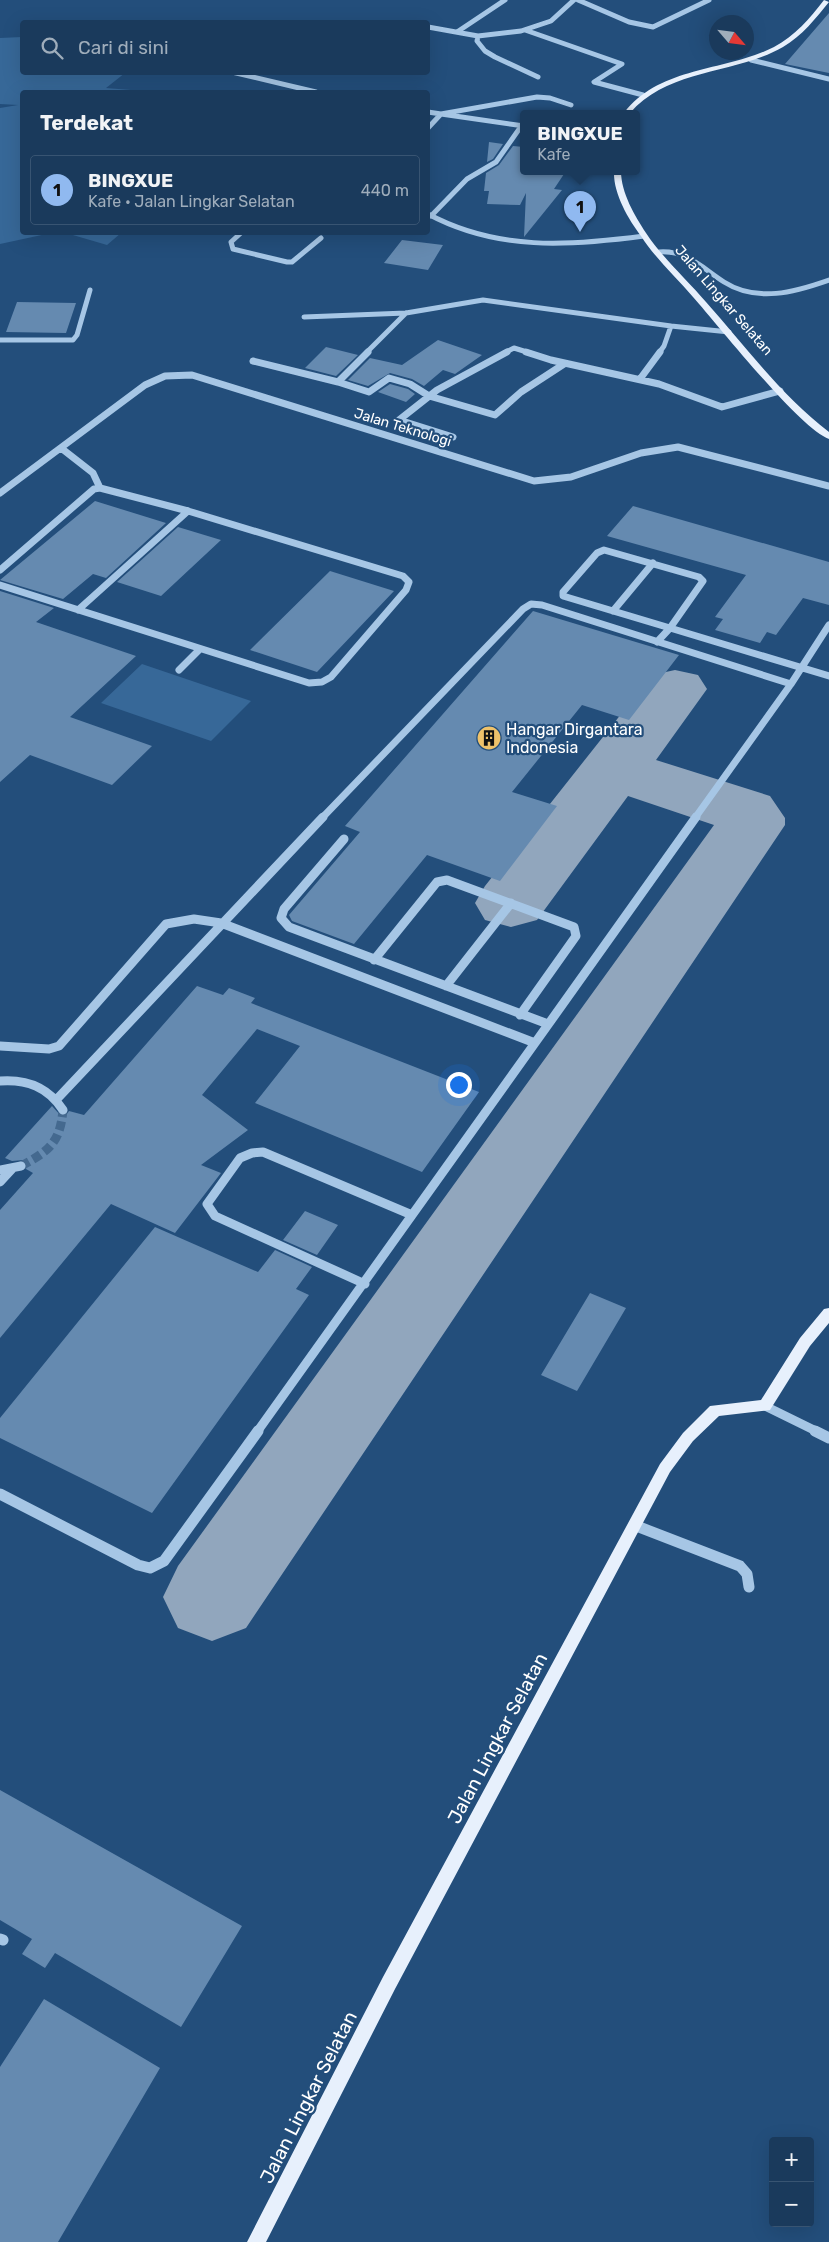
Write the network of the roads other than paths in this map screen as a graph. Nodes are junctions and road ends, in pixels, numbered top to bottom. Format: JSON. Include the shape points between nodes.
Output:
{"nodes":[{"id":1,"x":505,"y":0,"type":"edge"},
{"id":2,"x":574,"y":0,"type":"edge"},
{"id":3,"x":578,"y":0,"type":"edge"},
{"id":4,"x":709,"y":0,"type":"edge"},
{"id":5,"x":827,"y":0,"type":"edge"},
{"id":6,"x":430,"y":27,"type":"edge"},
{"id":7,"x":525,"y":30,"type":"junction"},
{"id":8,"x":457,"y":32,"type":"junction"},
{"id":9,"x":478,"y":36,"type":"junction"},
{"id":10,"x":754,"y":59,"type":"edge"},
{"id":11,"x":751,"y":60,"type":"joint"},
{"id":12,"x":244,"y":75,"type":"edge"},
{"id":13,"x":254,"y":75,"type":"edge"},
{"id":14,"x":252,"y":77,"type":"junction"},
{"id":15,"x":538,"y":77,"type":"dead end"},
{"id":16,"x":829,"y":78,"type":"edge"},
{"id":17,"x":299,"y":90,"type":"edge"},
{"id":18,"x":643,"y":95,"type":"junction"},
{"id":19,"x":571,"y":105,"type":"dead end"},
{"id":20,"x":630,"y":110,"type":"edge"},
{"id":21,"x":430,"y":112,"type":"edge"},
{"id":22,"x":441,"y":114,"type":"junction"},
{"id":23,"x":520,"y":125,"type":"edge"},
{"id":24,"x":430,"y":126,"type":"edge"},
{"id":25,"x":520,"y":129,"type":"edge"},
{"id":26,"x":617,"y":175,"type":"edge"},
{"id":27,"x":430,"y":214,"type":"edge"},
{"id":28,"x":430,"y":215,"type":"edge"},
{"id":29,"x":239,"y":235,"type":"edge"},
{"id":30,"x":644,"y":236,"type":"junction"},
{"id":31,"x":321,"y":238,"type":"dead end"},
{"id":32,"x":659,"y":252,"type":"junction"},
{"id":33,"x":829,"y":280,"type":"edge"},
{"id":34,"x":90,"y":290,"type":"dead end"},
{"id":35,"x":406,"y":312,"type":"junction"},
{"id":36,"x":304,"y":317,"type":"dead end"},
{"id":37,"x":672,"y":326,"type":"junction"},
{"id":38,"x":729,"y":332,"type":"junction"},
{"id":39,"x":0,"y":340,"type":"edge"},
{"id":40,"x":253,"y":361,"type":"dead end"},
{"id":41,"x":564,"y":364,"type":"junction"},
{"id":42,"x":640,"y":379,"type":"junction"},
{"id":43,"x":338,"y":382,"type":"junction"},
{"id":44,"x":780,"y":391,"type":"junction"},
{"id":45,"x":429,"y":396,"type":"junction"},
{"id":46,"x":829,"y":436,"type":"edge"},
{"id":47,"x":453,"y":437,"type":"dead end"},
{"id":48,"x":61,"y":448,"type":"junction"},
{"id":49,"x":829,"y":486,"type":"edge"},
{"id":50,"x":100,"y":488,"type":"junction"},
{"id":51,"x":0,"y":493,"type":"edge"},
{"id":52,"x":188,"y":511,"type":"junction"},
{"id":53,"x":653,"y":563,"type":"junction"},
{"id":54,"x":0,"y":570,"type":"edge"},
{"id":55,"x":0,"y":585,"type":"edge"},
{"id":56,"x":78,"y":610,"type":"junction"},
{"id":57,"x":613,"y":610,"type":"junction"},
{"id":58,"x":829,"y":625,"type":"edge"},
{"id":59,"x":670,"y":628,"type":"junction"},
{"id":60,"x":657,"y":642,"type":"junction"},
{"id":61,"x":200,"y":649,"type":"junction"},
{"id":62,"x":802,"y":668,"type":"junction"},
{"id":63,"x":180,"y":670,"type":"dead end"},
{"id":64,"x":829,"y":676,"type":"edge"},
{"id":65,"x":791,"y":684,"type":"junction"},
{"id":66,"x":344,"y":839,"type":"dead end"},
{"id":67,"x":511,"y":904,"type":"junction"},
{"id":68,"x":221,"y":923,"type":"junction"},
{"id":69,"x":374,"y":960,"type":"junction"},
{"id":70,"x":446,"y":986,"type":"junction"},
{"id":71,"x":520,"y":1015,"type":"junction"},
{"id":72,"x":548,"y":1024,"type":"junction"},
{"id":73,"x":535,"y":1043,"type":"junction"},
{"id":74,"x":0,"y":1046,"type":"edge"},
{"id":75,"x":0,"y":1081,"type":"edge"},
{"id":76,"x":57,"y":1099,"type":"junction"},
{"id":77,"x":63,"y":1110,"type":"tunnel mouth"},
{"id":78,"x":0,"y":1170,"type":"edge"},
{"id":79,"x":0,"y":1182,"type":"edge"},
{"id":80,"x":412,"y":1216,"type":"junction"},
{"id":81,"x":365,"y":1284,"type":"junction"},
{"id":82,"x":829,"y":1313,"type":"edge"},
{"id":83,"x":765,"y":1406,"type":"junction"},
{"id":84,"x":829,"y":1438,"type":"edge"},
{"id":85,"x":0,"y":1494,"type":"edge"},
{"id":86,"x":634,"y":1525,"type":"junction"},
{"id":87,"x":749,"y":1587,"type":"dead end"},
{"id":88,"x":256,"y":2242,"type":"edge"}],
"edges":[{"from":1,"to":8,"type":"street"},
{"from":2,"to":7,"type":"street","via":[[551,21]]},
{"from":3,"to":4,"type":"street","via":[[648,27],[659,25]]},
{"from":5,"to":10,"type":"main road","via":[[791,38]]},
{"from":6,"to":8,"type":"street"},
{"from":7,"to":9,"type":"street"},
{"from":7,"to":18,"type":"street","via":[[622,64],[594,82]]},
{"from":8,"to":9,"type":"street"},
{"from":9,"to":15,"type":"street","via":[[477,41],[485,51]]},
{"from":11,"to":16,"type":"street"},
{"from":11,"to":18,"type":"main road","via":[[682,79]]},
{"from":12,"to":14,"type":"street"},
{"from":13,"to":14,"type":"street"},
{"from":14,"to":17,"type":"street"},
{"from":18,"to":20,"type":"main road"},
{"from":19,"to":22,"type":"street","via":[[537,97]]},
{"from":21,"to":22,"type":"street"},
{"from":22,"to":23,"type":"street"},
{"from":22,"to":24,"type":"street"},
{"from":25,"to":27,"type":"street","via":[[496,162],[467,179]]},
{"from":26,"to":30,"type":"main road","name":"Jalan Lingkar Selatan","via":[[626,205]]},
{"from":28,"to":30,"type":"street","via":[[476,235],[506,241],[593,242]]},
{"from":29,"to":31,"type":"street","via":[[231,242],[233,249],[286,262],[292,262]]},
{"from":30,"to":32,"type":"main road","name":"Jalan Lingkar Selatan"},
{"from":32,"to":33,"type":"street","via":[[670,250],[685,254],[729,285],[753,293],[796,293]]},
{"from":32,"to":38,"type":"main road","name":"Jalan Lingkar Selatan"},
{"from":34,"to":39,"type":"street","via":[[73,340]]},
{"from":35,"to":36,"type":"street"},
{"from":35,"to":37,"type":"street","via":[[483,300]]},
{"from":35,"to":43,"type":"street"},
{"from":37,"to":38,"type":"street"},
{"from":37,"to":42,"type":"street","via":[[664,346]]},
{"from":38,"to":44,"type":"main road","name":"Jalan Lingkar Selatan"},
{"from":40,"to":43,"type":"street"},
{"from":41,"to":42,"type":"street"},
{"from":41,"to":45,"type":"street","via":[[514,348]]},
{"from":41,"to":45,"type":"street","via":[[521,392],[495,416]]},
{"from":42,"to":44,"type":"street","via":[[722,407]]},
{"from":43,"to":45,"type":"street","via":[[369,392],[389,378],[410,384]]},
{"from":44,"to":46,"type":"main road","name":"Jalan Lingkar Selatan"},
{"from":45,"to":47,"type":"street","via":[[399,420]]},
{"from":48,"to":49,"type":"street","name":"Jalan Teknologi","via":[[146,385],[165,376],[192,375],[534,481],[557,481],[654,448],[678,447]]},
{"from":48,"to":50,"type":"street","via":[[93,473]]},
{"from":48,"to":51,"type":"street","name":"Jalan Teknologi"},
{"from":50,"to":52,"type":"street"},
{"from":50,"to":54,"type":"street","via":[[94,489]]},
{"from":52,"to":56,"type":"street"},
{"from":52,"to":61,"type":"street","via":[[403,576],[409,582],[406,590],[331,677],[322,682],[309,683]]},
{"from":53,"to":57,"type":"street"},
{"from":53,"to":57,"type":"street","via":[[604,550],[597,553],[563,592],[563,596]]},
{"from":53,"to":59,"type":"street","via":[[703,581]]},
{"from":55,"to":56,"type":"street"},
{"from":56,"to":61,"type":"street"},
{"from":57,"to":59,"type":"street"},
{"from":58,"to":62,"type":"street"},
{"from":59,"to":60,"type":"street"},
{"from":59,"to":62,"type":"street"},
{"from":60,"to":65,"type":"street"},
{"from":60,"to":68,"type":"street","via":[[542,605],[531,604],[523,609]]},
{"from":61,"to":63,"type":"street"},
{"from":62,"to":64,"type":"street"},
{"from":62,"to":65,"type":"street"},
{"from":65,"to":72,"type":"street"},
{"from":66,"to":69,"type":"street","via":[[284,909],[281,918],[299,932]]},
{"from":67,"to":69,"type":"street","via":[[447,880],[437,882]]},
{"from":67,"to":70,"type":"street"},
{"from":67,"to":71,"type":"street","via":[[574,927],[576,936]]},
{"from":68,"to":73,"type":"street"},
{"from":68,"to":74,"type":"street","via":[[181,918],[166,924],[59,1046],[49,1049]]},
{"from":68,"to":76,"type":"street"},
{"from":69,"to":70,"type":"street"},
{"from":70,"to":71,"type":"street"},
{"from":71,"to":72,"type":"street"},
{"from":72,"to":73,"type":"street"},
{"from":73,"to":80,"type":"street"},
{"from":75,"to":76,"type":"street","via":[[19,1080],[35,1084]]},
{"from":76,"to":77,"type":"street"},
{"from":78,"to":79,"type":"street","via":[[16,1168]]},
{"from":80,"to":81,"type":"street"},
{"from":80,"to":81,"type":"street","via":[[262,1152],[240,1158],[207,1204],[215,1216]]},
{"from":81,"to":85,"type":"street","via":[[164,1561],[150,1568],[138,1565]]},
{"from":82,"to":83,"type":"main road","via":[[805,1342]]},
{"from":83,"to":84,"type":"street"},
{"from":83,"to":86,"type":"main road","name":"Jalan Lingkar Selatan","via":[[716,1410],[688,1437],[665,1468]]},
{"from":86,"to":87,"type":"street","via":[[740,1566],[747,1574]]},
{"from":86,"to":88,"type":"main road","name":"Jalan Lingkar Selatan","via":[[389,1983]]}]}
